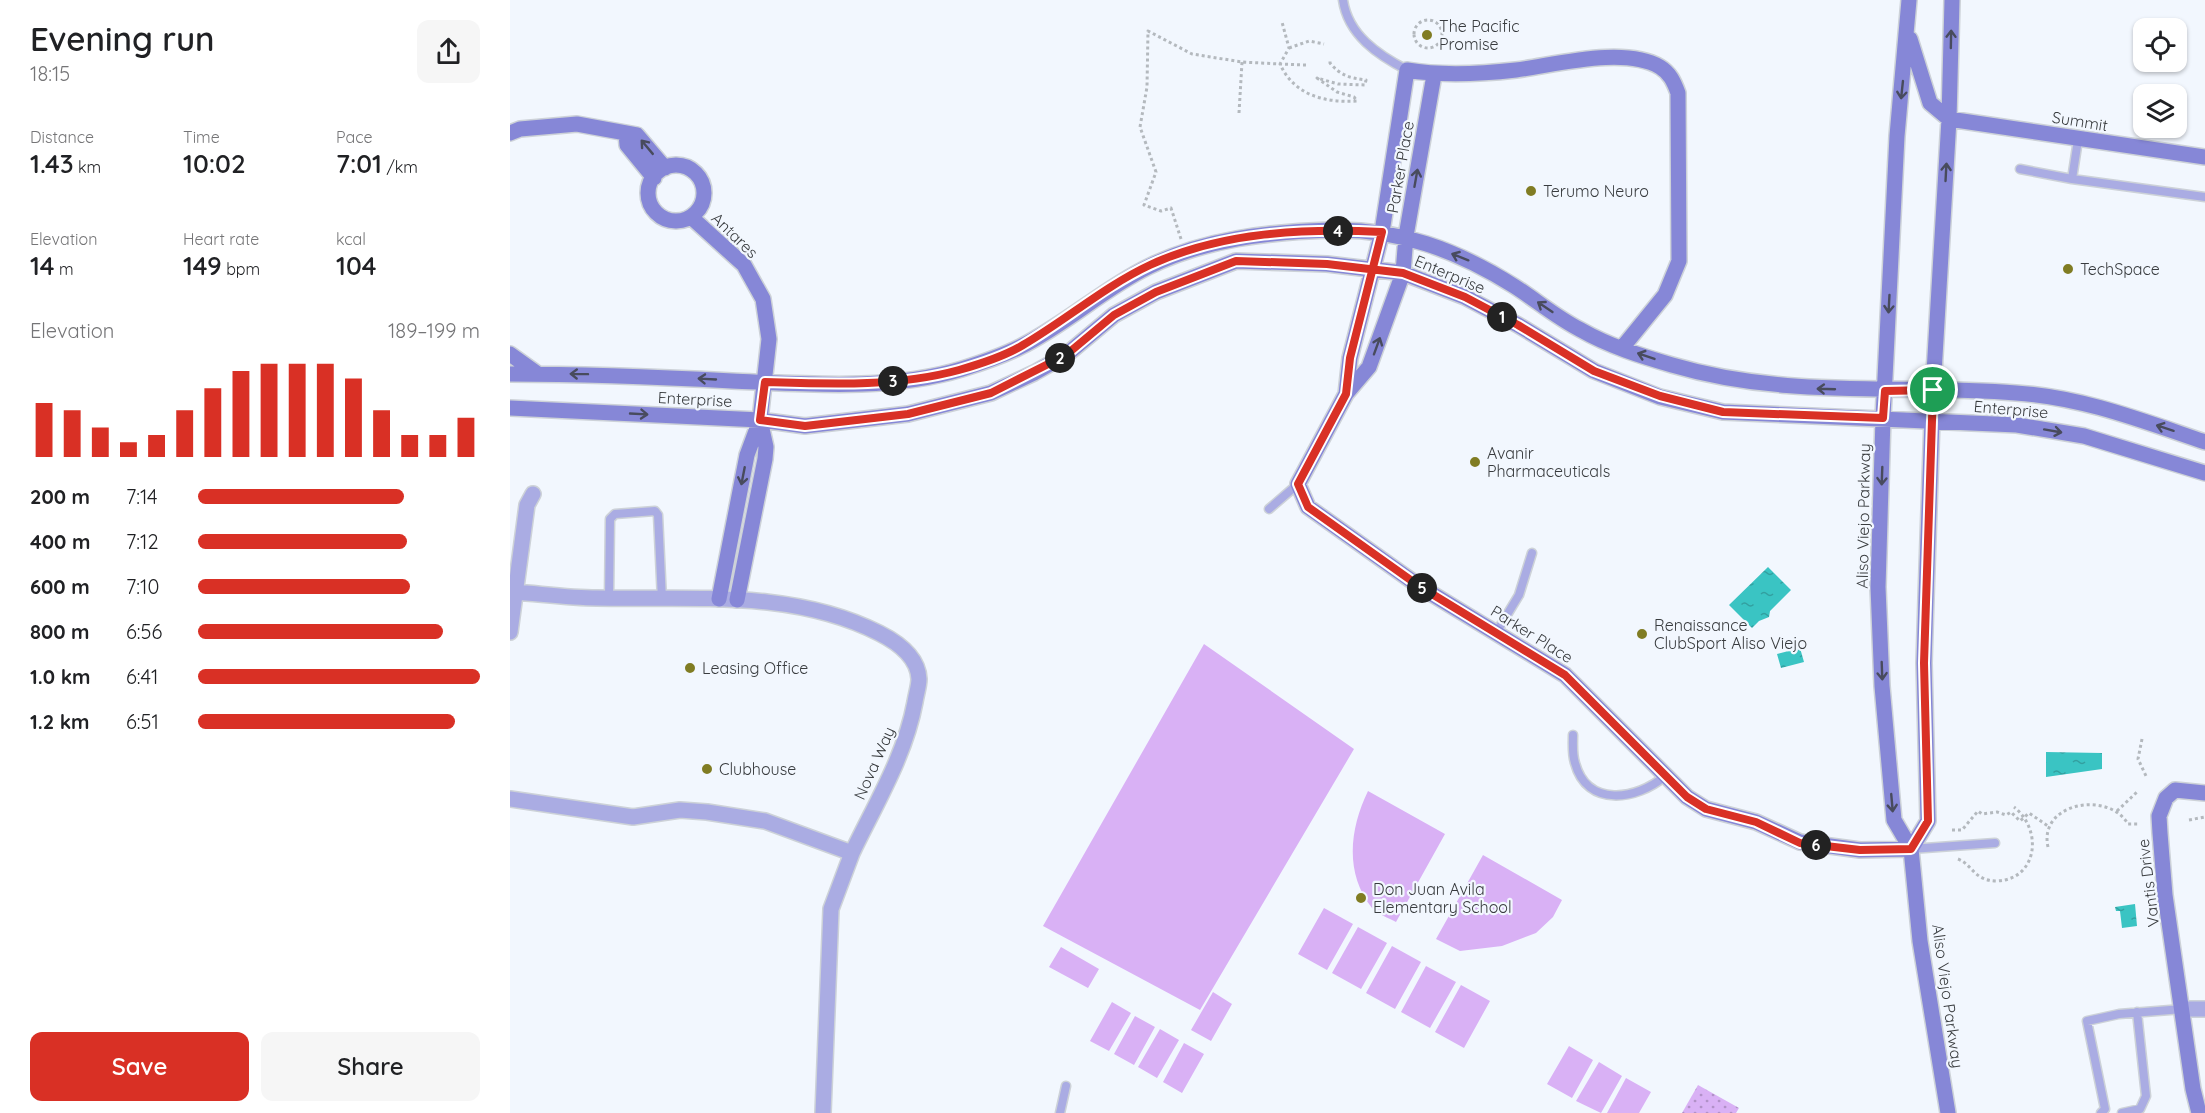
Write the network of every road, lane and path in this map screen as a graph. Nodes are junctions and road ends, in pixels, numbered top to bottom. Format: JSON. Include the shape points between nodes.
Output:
{"nodes":[{"id":1,"x":1343,"y":0,"type":"edge"},
{"id":2,"x":1909,"y":0,"type":"edge"},
{"id":3,"x":1952,"y":0,"type":"edge"},
{"id":4,"x":1282,"y":22,"type":"dead end"},
{"id":5,"x":1908,"y":32,"type":"junction"},
{"id":6,"x":1416,"y":42,"type":"junction"},
{"id":7,"x":1324,"y":44,"type":"dead end"},
{"id":8,"x":1410,"y":45,"type":"dead end"},
{"id":9,"x":1436,"y":45,"type":"junction"},
{"id":10,"x":1288,"y":48,"type":"junction"},
{"id":11,"x":1441,"y":50,"type":"dead end"},
{"id":12,"x":1330,"y":59,"type":"dead end"},
{"id":13,"x":1242,"y":62,"type":"junction"},
{"id":14,"x":1280,"y":64,"type":"junction"},
{"id":15,"x":1306,"y":65,"type":"dead end"},
{"id":16,"x":1407,"y":70,"type":"junction"},
{"id":17,"x":1434,"y":75,"type":"junction"},
{"id":18,"x":1239,"y":113,"type":"dead end"},
{"id":19,"x":1949,"y":119,"type":"junction"},
{"id":20,"x":513,"y":129,"type":"edge"},
{"id":21,"x":2078,"y":140,"type":"junction"},
{"id":22,"x":2205,"y":157,"type":"edge"},
{"id":23,"x":2020,"y":169,"type":"dead end"},
{"id":24,"x":659,"y":173,"type":"junction"},
{"id":25,"x":2072,"y":179,"type":"junction"},
{"id":26,"x":2205,"y":198,"type":"edge"},
{"id":27,"x":691,"y":217,"type":"junction"},
{"id":28,"x":1382,"y":232,"type":"junction"},
{"id":29,"x":1406,"y":236,"type":"junction"},
{"id":30,"x":1181,"y":239,"type":"dead end"},
{"id":31,"x":1374,"y":270,"type":"junction"},
{"id":32,"x":1403,"y":273,"type":"junction"},
{"id":33,"x":1622,"y":348,"type":"junction"},
{"id":34,"x":510,"y":354,"type":"edge"},
{"id":35,"x":510,"y":374,"type":"edge"},
{"id":36,"x":538,"y":374,"type":"junction"},
{"id":37,"x":765,"y":382,"type":"junction"},
{"id":38,"x":1933,"y":390,"type":"junction"},
{"id":39,"x":1885,"y":391,"type":"junction"},
{"id":40,"x":1346,"y":394,"type":"junction"},
{"id":41,"x":510,"y":408,"type":"edge"},
{"id":42,"x":1883,"y":418,"type":"junction"},
{"id":43,"x":760,"y":420,"type":"junction"},
{"id":44,"x":1932,"y":421,"type":"junction"},
{"id":45,"x":2205,"y":441,"type":"edge"},
{"id":46,"x":2205,"y":473,"type":"edge"},
{"id":47,"x":1298,"y":484,"type":"junction"},
{"id":48,"x":533,"y":494,"type":"dead end"},
{"id":49,"x":1269,"y":509,"type":"dead end"},
{"id":50,"x":1532,"y":553,"type":"dead end"},
{"id":51,"x":515,"y":592,"type":"junction"},
{"id":52,"x":609,"y":598,"type":"junction"},
{"id":53,"x":719,"y":599,"type":"junction"},
{"id":54,"x":662,"y":600,"type":"junction"},
{"id":55,"x":737,"y":600,"type":"junction"},
{"id":56,"x":510,"y":632,"type":"edge"},
{"id":57,"x":1496,"y":633,"type":"junction"},
{"id":58,"x":1573,"y":735,"type":"dead end"},
{"id":59,"x":2142,"y":739,"type":"dead end"},
{"id":60,"x":1665,"y":776,"type":"junction"},
{"id":61,"x":2147,"y":778,"type":"dead end"},
{"id":62,"x":2137,"y":792,"type":"dead end"},
{"id":63,"x":2205,"y":793,"type":"edge"},
{"id":64,"x":510,"y":799,"type":"edge"},
{"id":65,"x":2014,"y":807,"type":"dead end"},
{"id":66,"x":2117,"y":811,"type":"junction"},
{"id":67,"x":2026,"y":816,"type":"junction"},
{"id":68,"x":2205,"y":817,"type":"edge"},
{"id":69,"x":2189,"y":820,"type":"dead end"},
{"id":70,"x":2140,"y":824,"type":"dead end"},
{"id":71,"x":2048,"y":826,"type":"junction"},
{"id":72,"x":1952,"y":830,"type":"dead end"},
{"id":73,"x":1995,"y":843,"type":"dead end"},
{"id":74,"x":2048,"y":848,"type":"dead end"},
{"id":75,"x":1911,"y":849,"type":"junction"},
{"id":76,"x":852,"y":853,"type":"junction"},
{"id":77,"x":1954,"y":859,"type":"dead end"},
{"id":78,"x":2184,"y":1009,"type":"junction"},
{"id":79,"x":2205,"y":1009,"type":"edge"},
{"id":80,"x":2137,"y":1012,"type":"junction"},
{"id":81,"x":1066,"y":1086,"type":"dead end"},
{"id":82,"x":2143,"y":1102,"type":"junction"},
{"id":83,"x":823,"y":1113,"type":"edge"},
{"id":84,"x":1061,"y":1113,"type":"edge"},
{"id":85,"x":1948,"y":1113,"type":"edge"},
{"id":86,"x":2102,"y":1113,"type":"edge"},
{"id":87,"x":2122,"y":1113,"type":"edge"},
{"id":88,"x":2147,"y":1113,"type":"edge"},
{"id":89,"x":2199,"y":1113,"type":"edge"}],
"edges":[{"from":1,"to":16,"type":"lane","via":[[1355,31],[1379,56]]},
{"from":2,"to":5,"type":"main road","name":"Aliso Viejo Parkway"},
{"from":19,"to":3,"type":"main road","one_way":true},
{"from":4,"to":10,"type":"path"},
{"from":5,"to":19,"type":"main road","via":[[1930,104]]},
{"from":5,"to":39,"type":"main road","name":"Aliso Viejo Parkway","one_way":true,"via":[[1897,136]]},
{"from":6,"to":8,"type":"path"},
{"from":6,"to":9,"type":"path","via":[[1423,48]]},
{"from":6,"to":9,"type":"path","via":[[1414,28],[1421,21],[1430,20],[1441,29]]},
{"from":7,"to":10,"type":"path","via":[[1310,41]]},
{"from":9,"to":11,"type":"path"},
{"from":10,"to":14,"type":"path"},
{"from":12,"to":14,"type":"path","via":[[1338,73],[1366,80],[1365,85],[1317,78],[1323,85],[1357,101],[1323,98],[1299,89],[1287,80]]},
{"from":13,"to":14,"type":"path"},
{"from":13,"to":18,"type":"path"},
{"from":13,"to":30,"type":"path","via":[[1192,54],[1148,31],[1148,78],[1140,127],[1155,172],[1144,205],[1161,212],[1172,208]]},
{"from":14,"to":15,"type":"path"},
{"from":16,"to":17,"type":"main road"},
{"from":16,"to":28,"type":"main road","name":"Parker Place"},
{"from":29,"to":17,"type":"main road","name":"Parker Place","one_way":true},
{"from":17,"to":33,"type":"main road","via":[[1614,58],[1654,64],[1673,79],[1678,93],[1679,261],[1665,295]]},
{"from":19,"to":21,"type":"main road","name":"Summit"},
{"from":38,"to":19,"type":"main road","one_way":true},
{"from":20,"to":24,"type":"main road","via":[[577,124],[626,134],[627,145]]},
{"from":21,"to":22,"type":"main road","name":"Summit"},
{"from":21,"to":25,"type":"lane"},
{"from":23,"to":25,"type":"lane"},
{"from":24,"to":27,"type":"main road","name":"Antares","via":[[648,198],[655,212],[676,221]]},
{"from":24,"to":27,"type":"main road","name":"Antares","via":[[685,167],[698,176],[704,198]]},
{"from":25,"to":26,"type":"lane"},
{"from":27,"to":37,"type":"main road","name":"Antares","via":[[744,265],[763,299],[769,339]]},
{"from":28,"to":29,"type":"main road","name":"Enterprise"},
{"from":28,"to":31,"type":"main road","name":"Parker Place"},
{"from":28,"to":37,"type":"main road","name":"Enterprise","via":[[1330,230],[1234,238],[1150,265],[1021,347],[961,369],[915,380]]},
{"from":29,"to":32,"type":"main road","name":"Parker Place"},
{"from":33,"to":29,"type":"main road","name":"Enterprise","one_way":true,"via":[[1580,330],[1477,264]]},
{"from":31,"to":32,"type":"main road","name":"Enterprise"},
{"from":31,"to":40,"type":"main road","name":"Parker Place","via":[[1350,358]]},
{"from":31,"to":43,"type":"main road","name":"Enterprise","via":[[1236,261],[1156,292],[1114,315],[1066,355],[991,393],[908,414],[805,426]]},
{"from":40,"to":32,"type":"main road","name":"Parker Place","one_way":true,"via":[[1369,367]]},
{"from":32,"to":42,"type":"main road","name":"Enterprise","via":[[1465,297],[1594,371],[1660,396],[1723,412]]},
{"from":39,"to":33,"type":"main road","name":"Enterprise","one_way":true,"via":[[1734,381]]},
{"from":34,"to":36,"type":"main road"},
{"from":35,"to":36,"type":"main road","name":"Enterprise"},
{"from":37,"to":36,"type":"main road","name":"Enterprise","one_way":true},
{"from":37,"to":43,"type":"main road","name":"Antares"},
{"from":38,"to":39,"type":"main road","name":"Enterprise"},
{"from":38,"to":44,"type":"main road"},
{"from":45,"to":38,"type":"main road","name":"Enterprise","one_way":true,"via":[[2071,399]]},
{"from":39,"to":42,"type":"main road","name":"Aliso Viejo Parkway"},
{"from":40,"to":47,"type":"main road","name":"Parker Place"},
{"from":41,"to":43,"type":"main road","name":"Enterprise","one_way":true},
{"from":42,"to":44,"type":"main road","name":"Enterprise"},
{"from":42,"to":75,"type":"main road","name":"Aliso Viejo Parkway","one_way":true,"via":[[1878,587],[1882,686],[1894,820]]},
{"from":43,"to":53,"type":"main road","one_way":true,"via":[[747,455]]},
{"from":43,"to":55,"type":"main road","via":[[765,459]]},
{"from":44,"to":46,"type":"main road","name":"Enterprise","one_way":true,"via":[[2017,424],[2084,436]]},
{"from":44,"to":75,"type":"main road","via":[[1924,663],[1928,821]]},
{"from":47,"to":49,"type":"lane"},
{"from":47,"to":57,"type":"main road","name":"Parker Place","via":[[1308,507],[1419,586]]},
{"from":48,"to":51,"type":"street","via":[[527,505]]},
{"from":50,"to":57,"type":"lane","via":[[1519,595]]},
{"from":51,"to":52,"type":"street","name":"Nova Way"},
{"from":51,"to":56,"type":"street"},
{"from":52,"to":54,"type":"street","name":"Nova Way"},
{"from":52,"to":54,"type":"lane","via":[[610,519],[615,514],[655,511]]},
{"from":53,"to":54,"type":"street","name":"Nova Way"},
{"from":53,"to":55,"type":"street","name":"Nova Way"},
{"from":55,"to":76,"type":"street","name":"Nova Way","via":[[807,608],[859,623],[898,643],[911,659],[919,678],[911,724],[900,756]]},
{"from":57,"to":60,"type":"main road","name":"Parker Place","via":[[1565,675]]},
{"from":58,"to":60,"type":"lane","via":[[1575,763],[1587,783],[1599,791],[1614,796],[1640,793]]},
{"from":59,"to":61,"type":"path","via":[[2138,759]]},
{"from":60,"to":75,"type":"main road","name":"Parker Place","via":[[1706,809],[1756,822],[1800,843],[1860,850]]},
{"from":62,"to":66,"type":"path"},
{"from":63,"to":78,"type":"main road","name":"Vantis Drive","via":[[2175,790],[2166,798],[2159,816],[2165,895]]},
{"from":64,"to":76,"type":"street","via":[[633,817],[680,810],[765,821]]},
{"from":65,"to":67,"type":"path"},
{"from":66,"to":70,"type":"path","via":[[2128,824]]},
{"from":66,"to":71,"type":"path","via":[[2096,805],[2075,806]]},
{"from":67,"to":71,"type":"path","via":[[2029,813]]},
{"from":67,"to":72,"type":"path","via":[[2020,821],[2011,812],[2006,815],[1978,811],[1962,830]]},
{"from":67,"to":77,"type":"path","via":[[2033,852],[2014,876],[1999,881],[1980,878],[1960,859]]},
{"from":68,"to":69,"type":"path"},
{"from":71,"to":74,"type":"path"},
{"from":73,"to":75,"type":"lane"},
{"from":75,"to":85,"type":"main road","name":"Aliso Viejo Parkway","via":[[1920,941]]},
{"from":76,"to":83,"type":"street","name":"Nova Way","via":[[831,909]]},
{"from":78,"to":79,"type":"street"},
{"from":78,"to":80,"type":"lane"},
{"from":78,"to":89,"type":"main road","name":"Vantis Drive"},
{"from":80,"to":82,"type":"lane","via":[[2146,1096]]},
{"from":80,"to":86,"type":"lane","via":[[2087,1021]]},
{"from":81,"to":84,"type":"lane"},
{"from":82,"to":87,"type":"lane","via":[[2140,1109]]},
{"from":82,"to":88,"type":"lane"}]}
